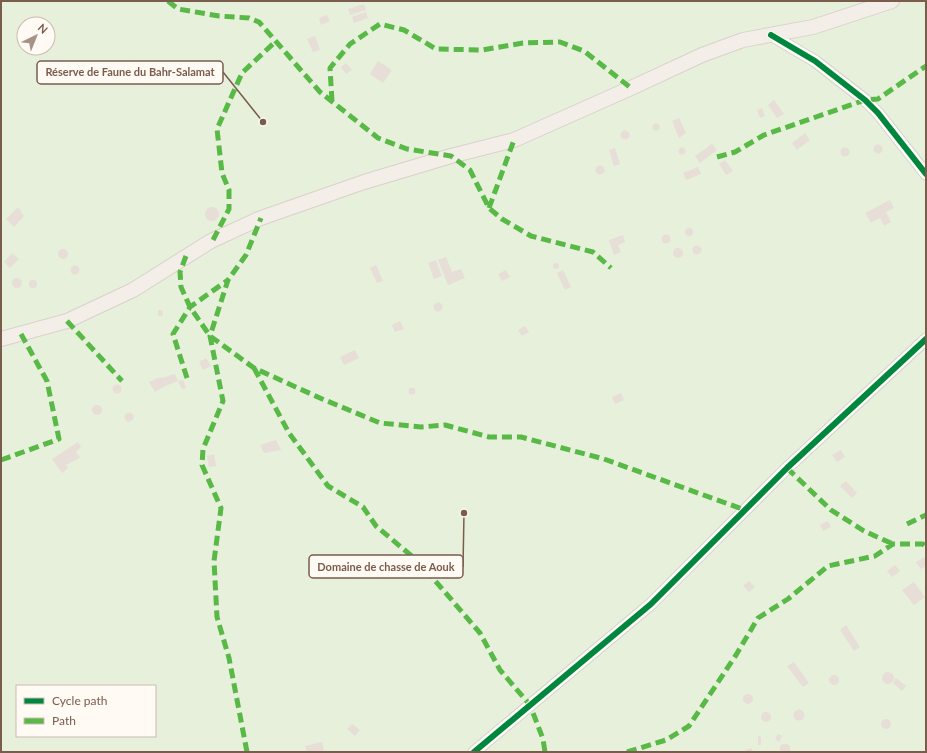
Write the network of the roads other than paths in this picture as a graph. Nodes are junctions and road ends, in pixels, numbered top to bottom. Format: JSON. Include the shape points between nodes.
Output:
{"nodes":[{"id":1,"x":892,"y":1,"type":"edge"},
{"id":2,"x":771,"y":35,"type":"junction"},
{"id":3,"x":926,"y":174,"type":"edge"},
{"id":4,"x":1,"y":339,"type":"edge"},
{"id":5,"x":926,"y":339,"type":"edge"},
{"id":6,"x":914,"y":349,"type":"junction"},
{"id":7,"x":926,"y":352,"type":"edge"},
{"id":8,"x":474,"y":752,"type":"edge"}],
"edges":[{"from":1,"to":2,"type":"main road","via":[[813,27]]},
{"from":2,"to":3,"type":"street","via":[[816,61],[865,100]]},
{"from":2,"to":4,"type":"main road","via":[[743,40],[702,55],[514,140],[364,182],[261,218],[211,241],[133,290],[67,321]]},
{"from":5,"to":6,"type":"street"},
{"from":6,"to":7,"type":"street"},
{"from":6,"to":8,"type":"street","via":[[787,468],[651,604]]}]}
